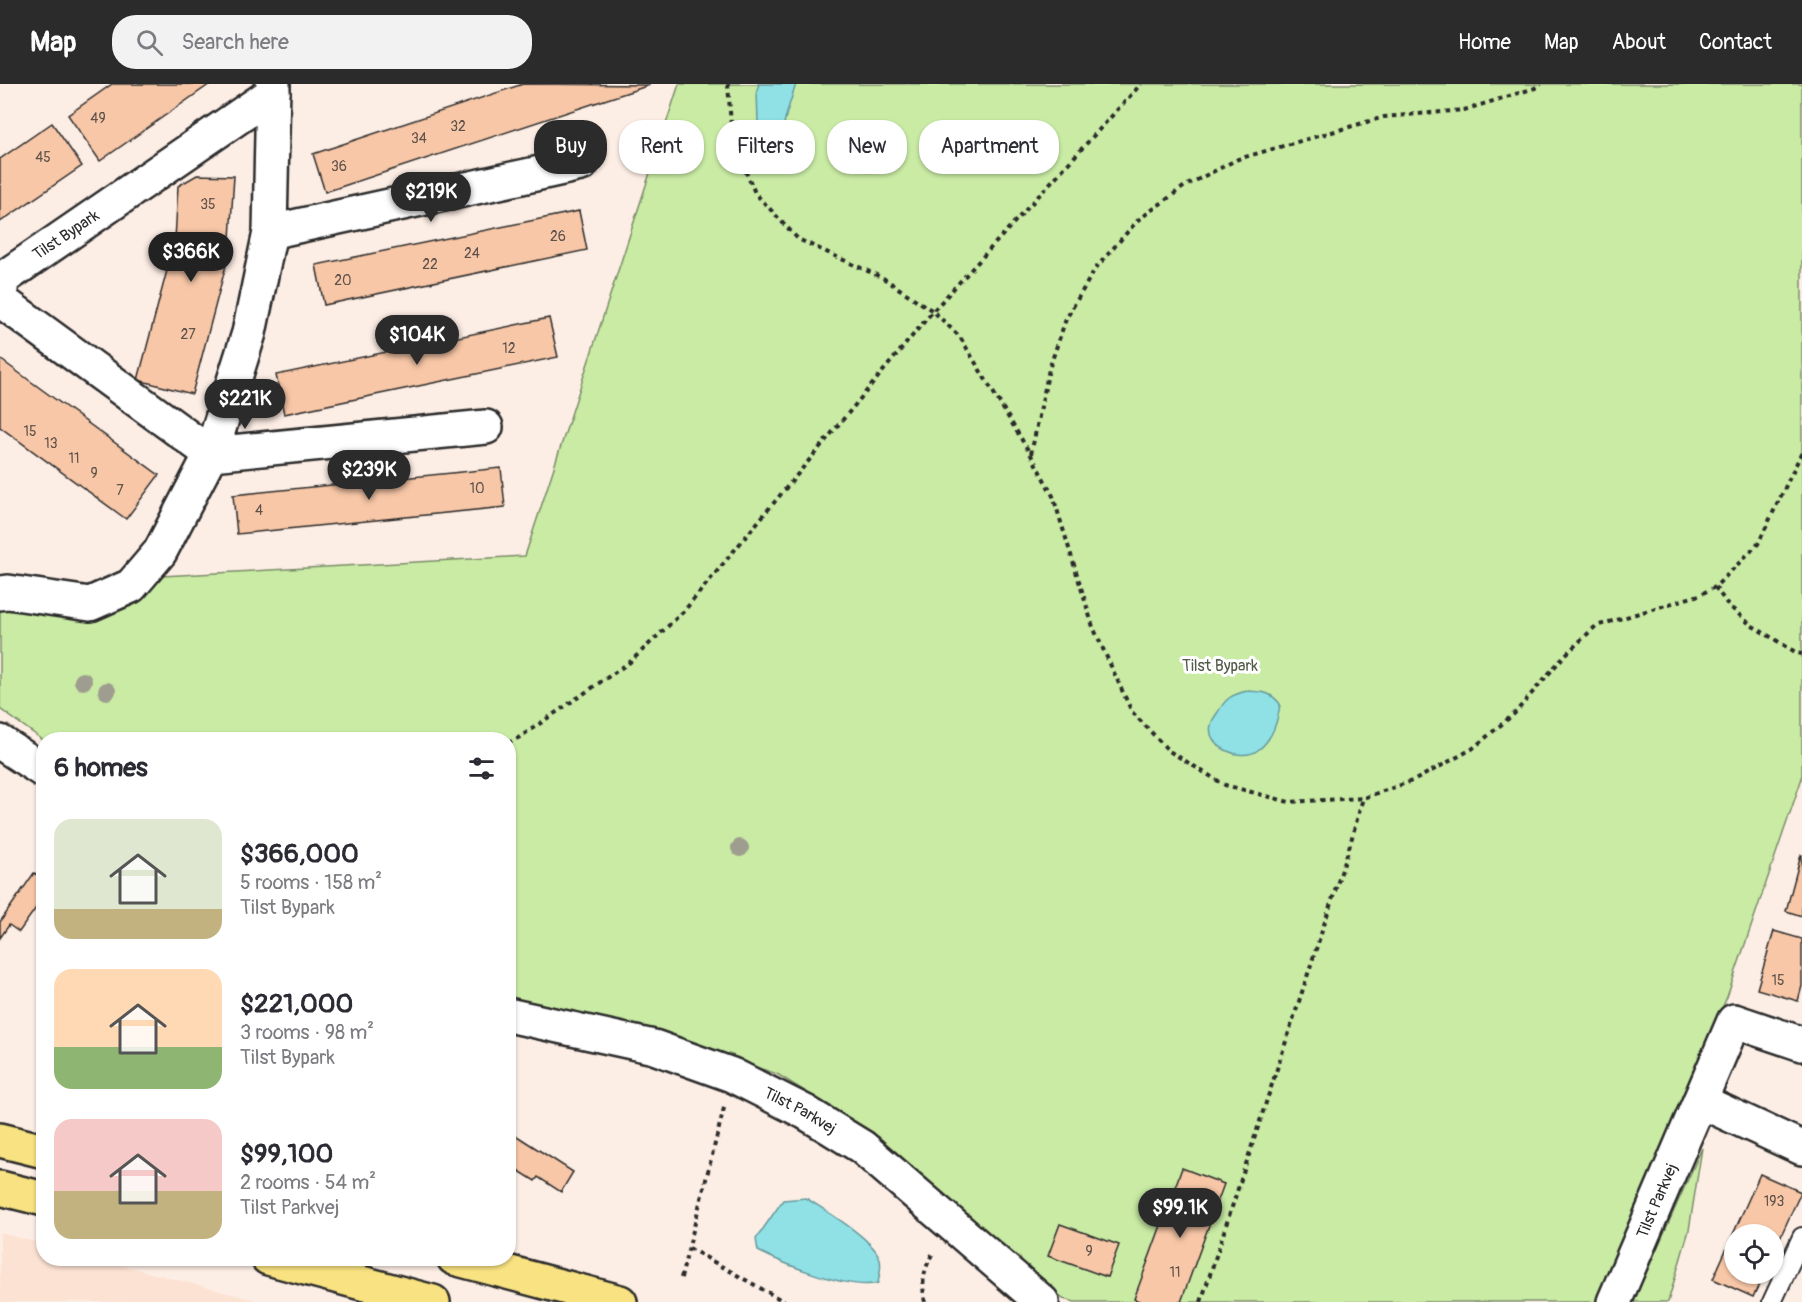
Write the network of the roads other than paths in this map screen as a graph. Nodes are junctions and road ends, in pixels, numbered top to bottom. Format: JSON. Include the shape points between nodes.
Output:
{"nodes":[{"id":1,"x":273,"y":89,"type":"edge"},
{"id":2,"x":535,"y":174,"type":"edge"},
{"id":3,"x":270,"y":232,"type":"junction"},
{"id":4,"x":486,"y":427,"type":"dead end"},
{"id":5,"x":211,"y":454,"type":"junction"},
{"id":6,"x":0,"y":593,"type":"edge"},
{"id":7,"x":0,"y":742,"type":"edge"},
{"id":8,"x":36,"y":766,"type":"edge"},
{"id":9,"x":516,"y":1017,"type":"edge"},
{"id":10,"x":1802,"y":1044,"type":"edge"},
{"id":11,"x":1700,"y":1101,"type":"junction"},
{"id":12,"x":0,"y":1140,"type":"edge"},
{"id":13,"x":1802,"y":1148,"type":"edge"},
{"id":14,"x":36,"y":1149,"type":"edge"},
{"id":15,"x":0,"y":1188,"type":"edge"},
{"id":16,"x":36,"y":1197,"type":"edge"},
{"id":17,"x":1802,"y":1237,"type":"edge"},
{"id":18,"x":298,"y":1266,"type":"edge"},
{"id":19,"x":484,"y":1266,"type":"edge"},
{"id":20,"x":433,"y":1302,"type":"edge"},
{"id":21,"x":620,"y":1302,"type":"edge"},
{"id":22,"x":1042,"y":1302,"type":"edge"},
{"id":23,"x":1614,"y":1302,"type":"edge"},
{"id":24,"x":1772,"y":1302,"type":"edge"}],
"edges":[{"from":1,"to":3,"type":"street","name":"Tilst Bypark"},
{"from":1,"to":5,"type":"street","name":"Tilst Bypark","via":[[2,279],[0,300]]},
{"from":2,"to":3,"type":"street"},
{"from":3,"to":5,"type":"street","name":"Tilst Bypark","via":[[249,333]]},
{"from":4,"to":5,"type":"street"},
{"from":5,"to":6,"type":"street","name":"Tilst Bypark","via":[[160,552],[131,586],[90,604]]},
{"from":7,"to":8,"type":"street"},
{"from":9,"to":22,"type":"street","name":"Tilst Parkvej","via":[[654,1047],[732,1075],[805,1112],[861,1147]]},
{"from":10,"to":11,"type":"street","name":"Tilst Parkvej","via":[[1734,1021]]},
{"from":11,"to":13,"type":"street"},
{"from":11,"to":23,"type":"street","name":"Tilst Parkvej"},
{"from":12,"to":14,"type":"main road"},
{"from":15,"to":16,"type":"main road"},
{"from":17,"to":24,"type":"lane"},
{"from":18,"to":20,"type":"main road"},
{"from":19,"to":21,"type":"main road"}]}
